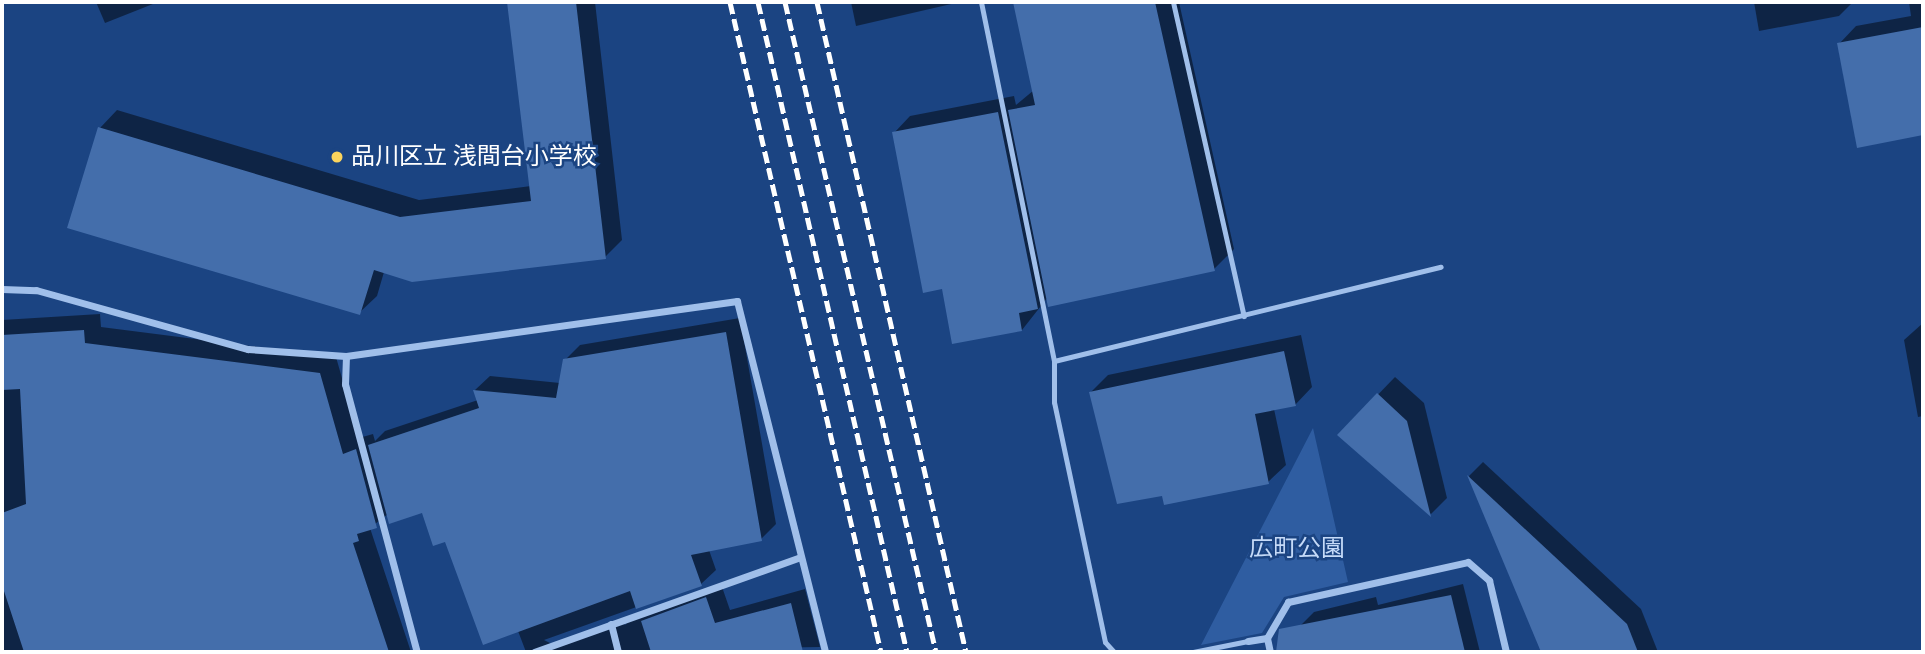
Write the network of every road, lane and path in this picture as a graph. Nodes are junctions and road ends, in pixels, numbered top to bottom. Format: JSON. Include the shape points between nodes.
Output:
{"nodes":[{"id":1,"x":981,"y":2,"type":"edge"},
{"id":2,"x":1173,"y":2,"type":"edge"},
{"id":3,"x":1440,"y":267,"type":"dead end"},
{"id":4,"x":2,"y":289,"type":"edge"},
{"id":5,"x":1244,"y":316,"type":"junction"},
{"id":6,"x":346,"y":356,"type":"junction"},
{"id":7,"x":1054,"y":361,"type":"junction"},
{"id":8,"x":801,"y":557,"type":"junction"},
{"id":9,"x":611,"y":624,"type":"junction"},
{"id":10,"x":1267,"y":638,"type":"junction"},
{"id":11,"x":1248,"y":641,"type":"joint"},
{"id":12,"x":417,"y":652,"type":"edge"},
{"id":13,"x":534,"y":652,"type":"edge"},
{"id":14,"x":618,"y":652,"type":"edge"},
{"id":15,"x":825,"y":652,"type":"edge"},
{"id":16,"x":1114,"y":652,"type":"edge"},
{"id":17,"x":1193,"y":652,"type":"edge"},
{"id":18,"x":1270,"y":652,"type":"edge"},
{"id":19,"x":1506,"y":652,"type":"edge"}],
"edges":[{"from":1,"to":7,"type":"lane"},
{"from":2,"to":5,"type":"lane"},
{"from":3,"to":5,"type":"lane"},
{"from":4,"to":6,"type":"street","via":[[36,290],[248,349]]},
{"from":5,"to":7,"type":"lane"},
{"from":6,"to":8,"type":"street","via":[[737,301]]},
{"from":6,"to":12,"type":"street","via":[[345,384]]},
{"from":7,"to":16,"type":"lane","via":[[1054,401],[1105,642]]},
{"from":8,"to":9,"type":"street"},
{"from":8,"to":15,"type":"street"},
{"from":9,"to":13,"type":"street"},
{"from":9,"to":14,"type":"street"},
{"from":10,"to":11,"type":"street"},
{"from":10,"to":18,"type":"street"},
{"from":10,"to":19,"type":"street","via":[[1289,602],[1468,562],[1489,580]]},
{"from":11,"to":17,"type":"lane"}]}
